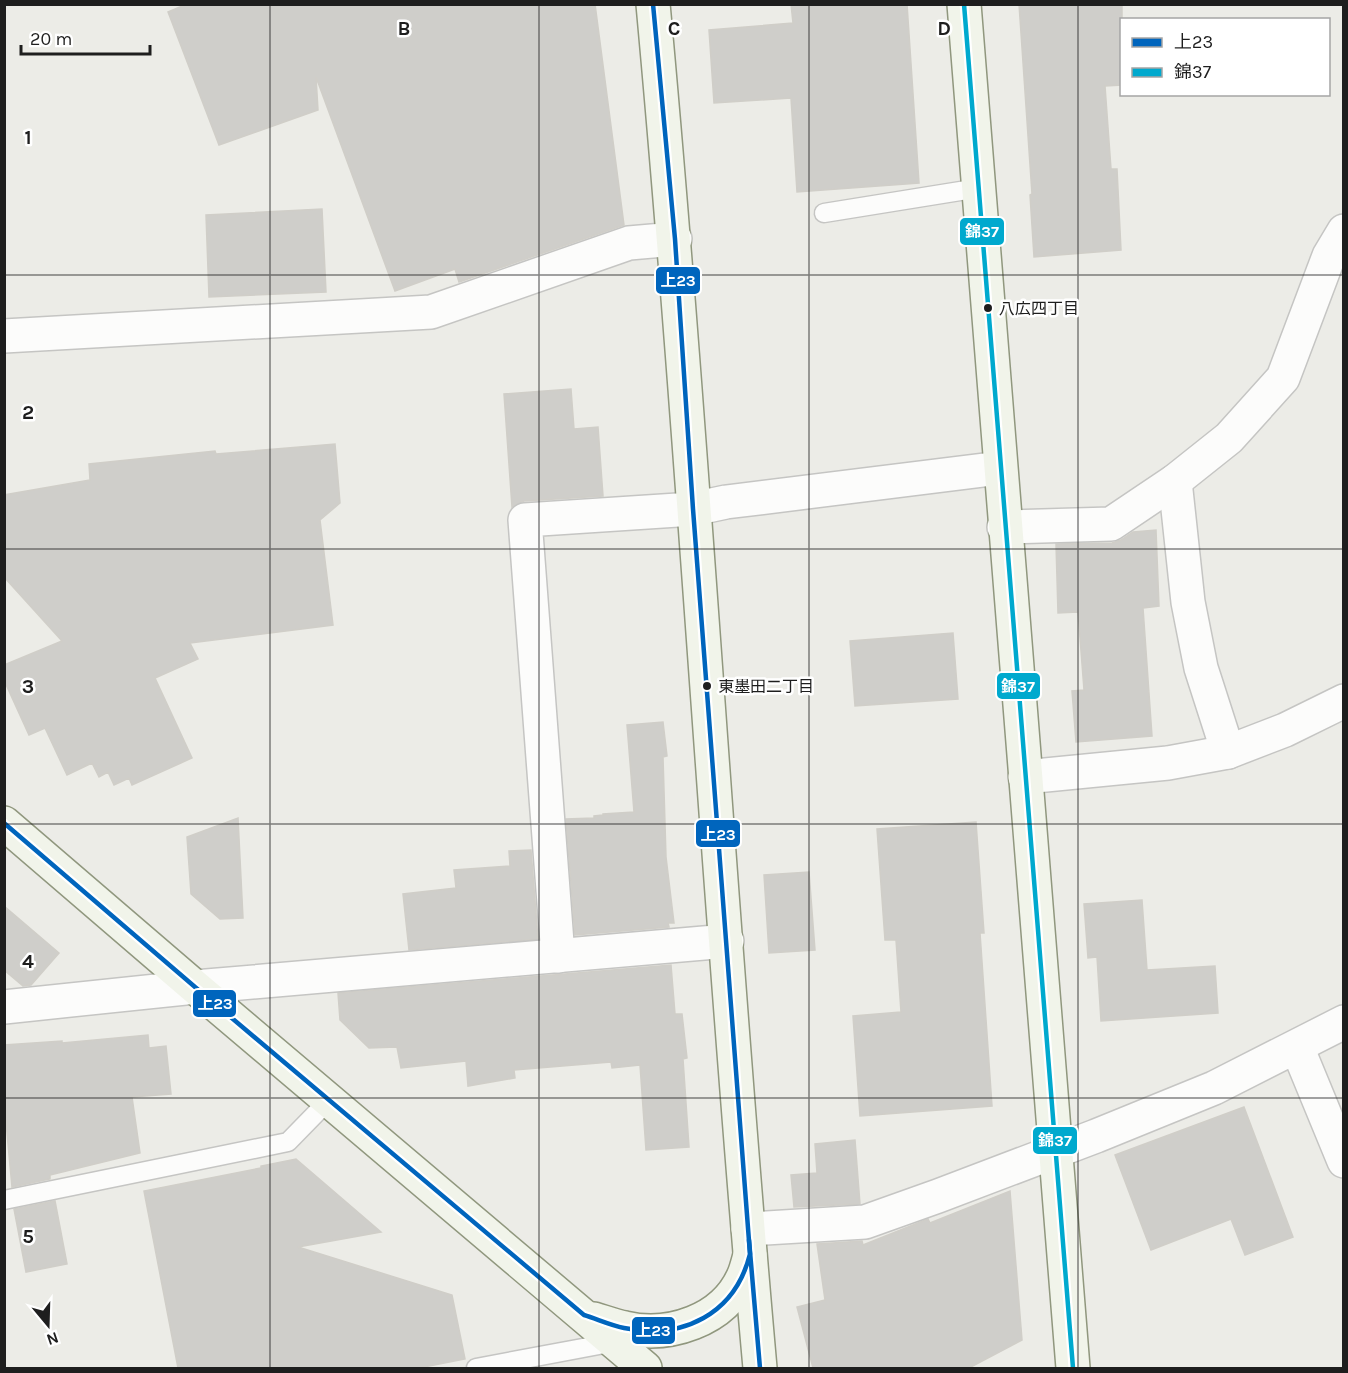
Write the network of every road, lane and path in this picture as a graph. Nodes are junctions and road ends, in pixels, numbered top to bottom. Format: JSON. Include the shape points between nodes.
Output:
{"nodes":[{"id":1,"x":653,"y":4,"type":"edge"},
{"id":2,"x":964,"y":4,"type":"edge"},
{"id":3,"x":979,"y":188,"type":"junction"},
{"id":4,"x":824,"y":213,"type":"dead end"},
{"id":5,"x":675,"y":239,"type":"junction"},
{"id":6,"x":1336,"y":244,"type":"edge"},
{"id":7,"x":1344,"y":287,"type":"edge"},
{"id":8,"x":4,"y":336,"type":"edge"},
{"id":9,"x":1000,"y":468,"type":"junction"},
{"id":10,"x":1175,"y":481,"type":"junction"},
{"id":11,"x":693,"y":509,"type":"junction"},
{"id":12,"x":1004,"y":527,"type":"junction"},
{"id":13,"x":1344,"y":701,"type":"edge"},
{"id":14,"x":1228,"y":752,"type":"junction"},
{"id":15,"x":1025,"y":777,"type":"junction"},
{"id":16,"x":4,"y":823,"type":"edge"},
{"id":17,"x":727,"y":941,"type":"junction"},
{"id":18,"x":558,"y":956,"type":"junction"},
{"id":19,"x":195,"y":987,"type":"junction"},
{"id":20,"x":4,"y":1006,"type":"edge"},
{"id":21,"x":1344,"y":1022,"type":"edge"},
{"id":22,"x":1298,"y":1047,"type":"junction"},
{"id":23,"x":329,"y":1100,"type":"junction"},
{"id":24,"x":1055,"y":1152,"type":"junction"},
{"id":25,"x":1344,"y":1161,"type":"edge"},
{"id":26,"x":4,"y":1200,"type":"edge"},
{"id":27,"x":749,"y":1242,"type":"junction"},
{"id":28,"x":584,"y":1315,"type":"junction"},
{"id":29,"x":615,"y":1342,"type":"junction"},
{"id":30,"x":476,"y":1368,"type":"edge"},
{"id":31,"x":645,"y":1368,"type":"edge"},
{"id":32,"x":760,"y":1368,"type":"edge"},
{"id":33,"x":1073,"y":1368,"type":"edge"}],
"edges":[{"from":1,"to":5,"type":"street"},
{"from":2,"to":3,"type":"street"},
{"from":3,"to":4,"type":"lane"},
{"from":3,"to":9,"type":"street"},
{"from":5,"to":8,"type":"street","via":[[629,243],[431,312]]},
{"from":5,"to":11,"type":"street"},
{"from":6,"to":7,"type":"street"},
{"from":6,"to":10,"type":"street","via":[[1284,378],[1229,438]]},
{"from":9,"to":11,"type":"street","via":[[737,500]]},
{"from":9,"to":12,"type":"street"},
{"from":10,"to":12,"type":"street","via":[[1111,524]]},
{"from":10,"to":14,"type":"street","via":[[1192,624],[1201,668]]},
{"from":11,"to":17,"type":"street"},
{"from":11,"to":18,"type":"street","via":[[525,520]]},
{"from":12,"to":15,"type":"street"},
{"from":13,"to":14,"type":"street"},
{"from":14,"to":15,"type":"street","via":[[1168,763]]},
{"from":15,"to":24,"type":"street"},
{"from":16,"to":19,"type":"street"},
{"from":17,"to":18,"type":"street"},
{"from":17,"to":27,"type":"street"},
{"from":18,"to":19,"type":"street"},
{"from":19,"to":20,"type":"street"},
{"from":19,"to":23,"type":"street"},
{"from":21,"to":22,"type":"street"},
{"from":22,"to":24,"type":"street","via":[[1214,1088]]},
{"from":22,"to":25,"type":"street"},
{"from":23,"to":26,"type":"lane","via":[[288,1142]]},
{"from":23,"to":28,"type":"street"},
{"from":24,"to":27,"type":"street","via":[[865,1221]]},
{"from":24,"to":33,"type":"street"},
{"from":27,"to":28,"type":"street","via":[[743,1278],[726,1303],[702,1319],[674,1330],[651,1331],[625,1328]]},
{"from":27,"to":32,"type":"street"},
{"from":28,"to":29,"type":"street"},
{"from":29,"to":30,"type":"lane"},
{"from":29,"to":31,"type":"street"}]}
